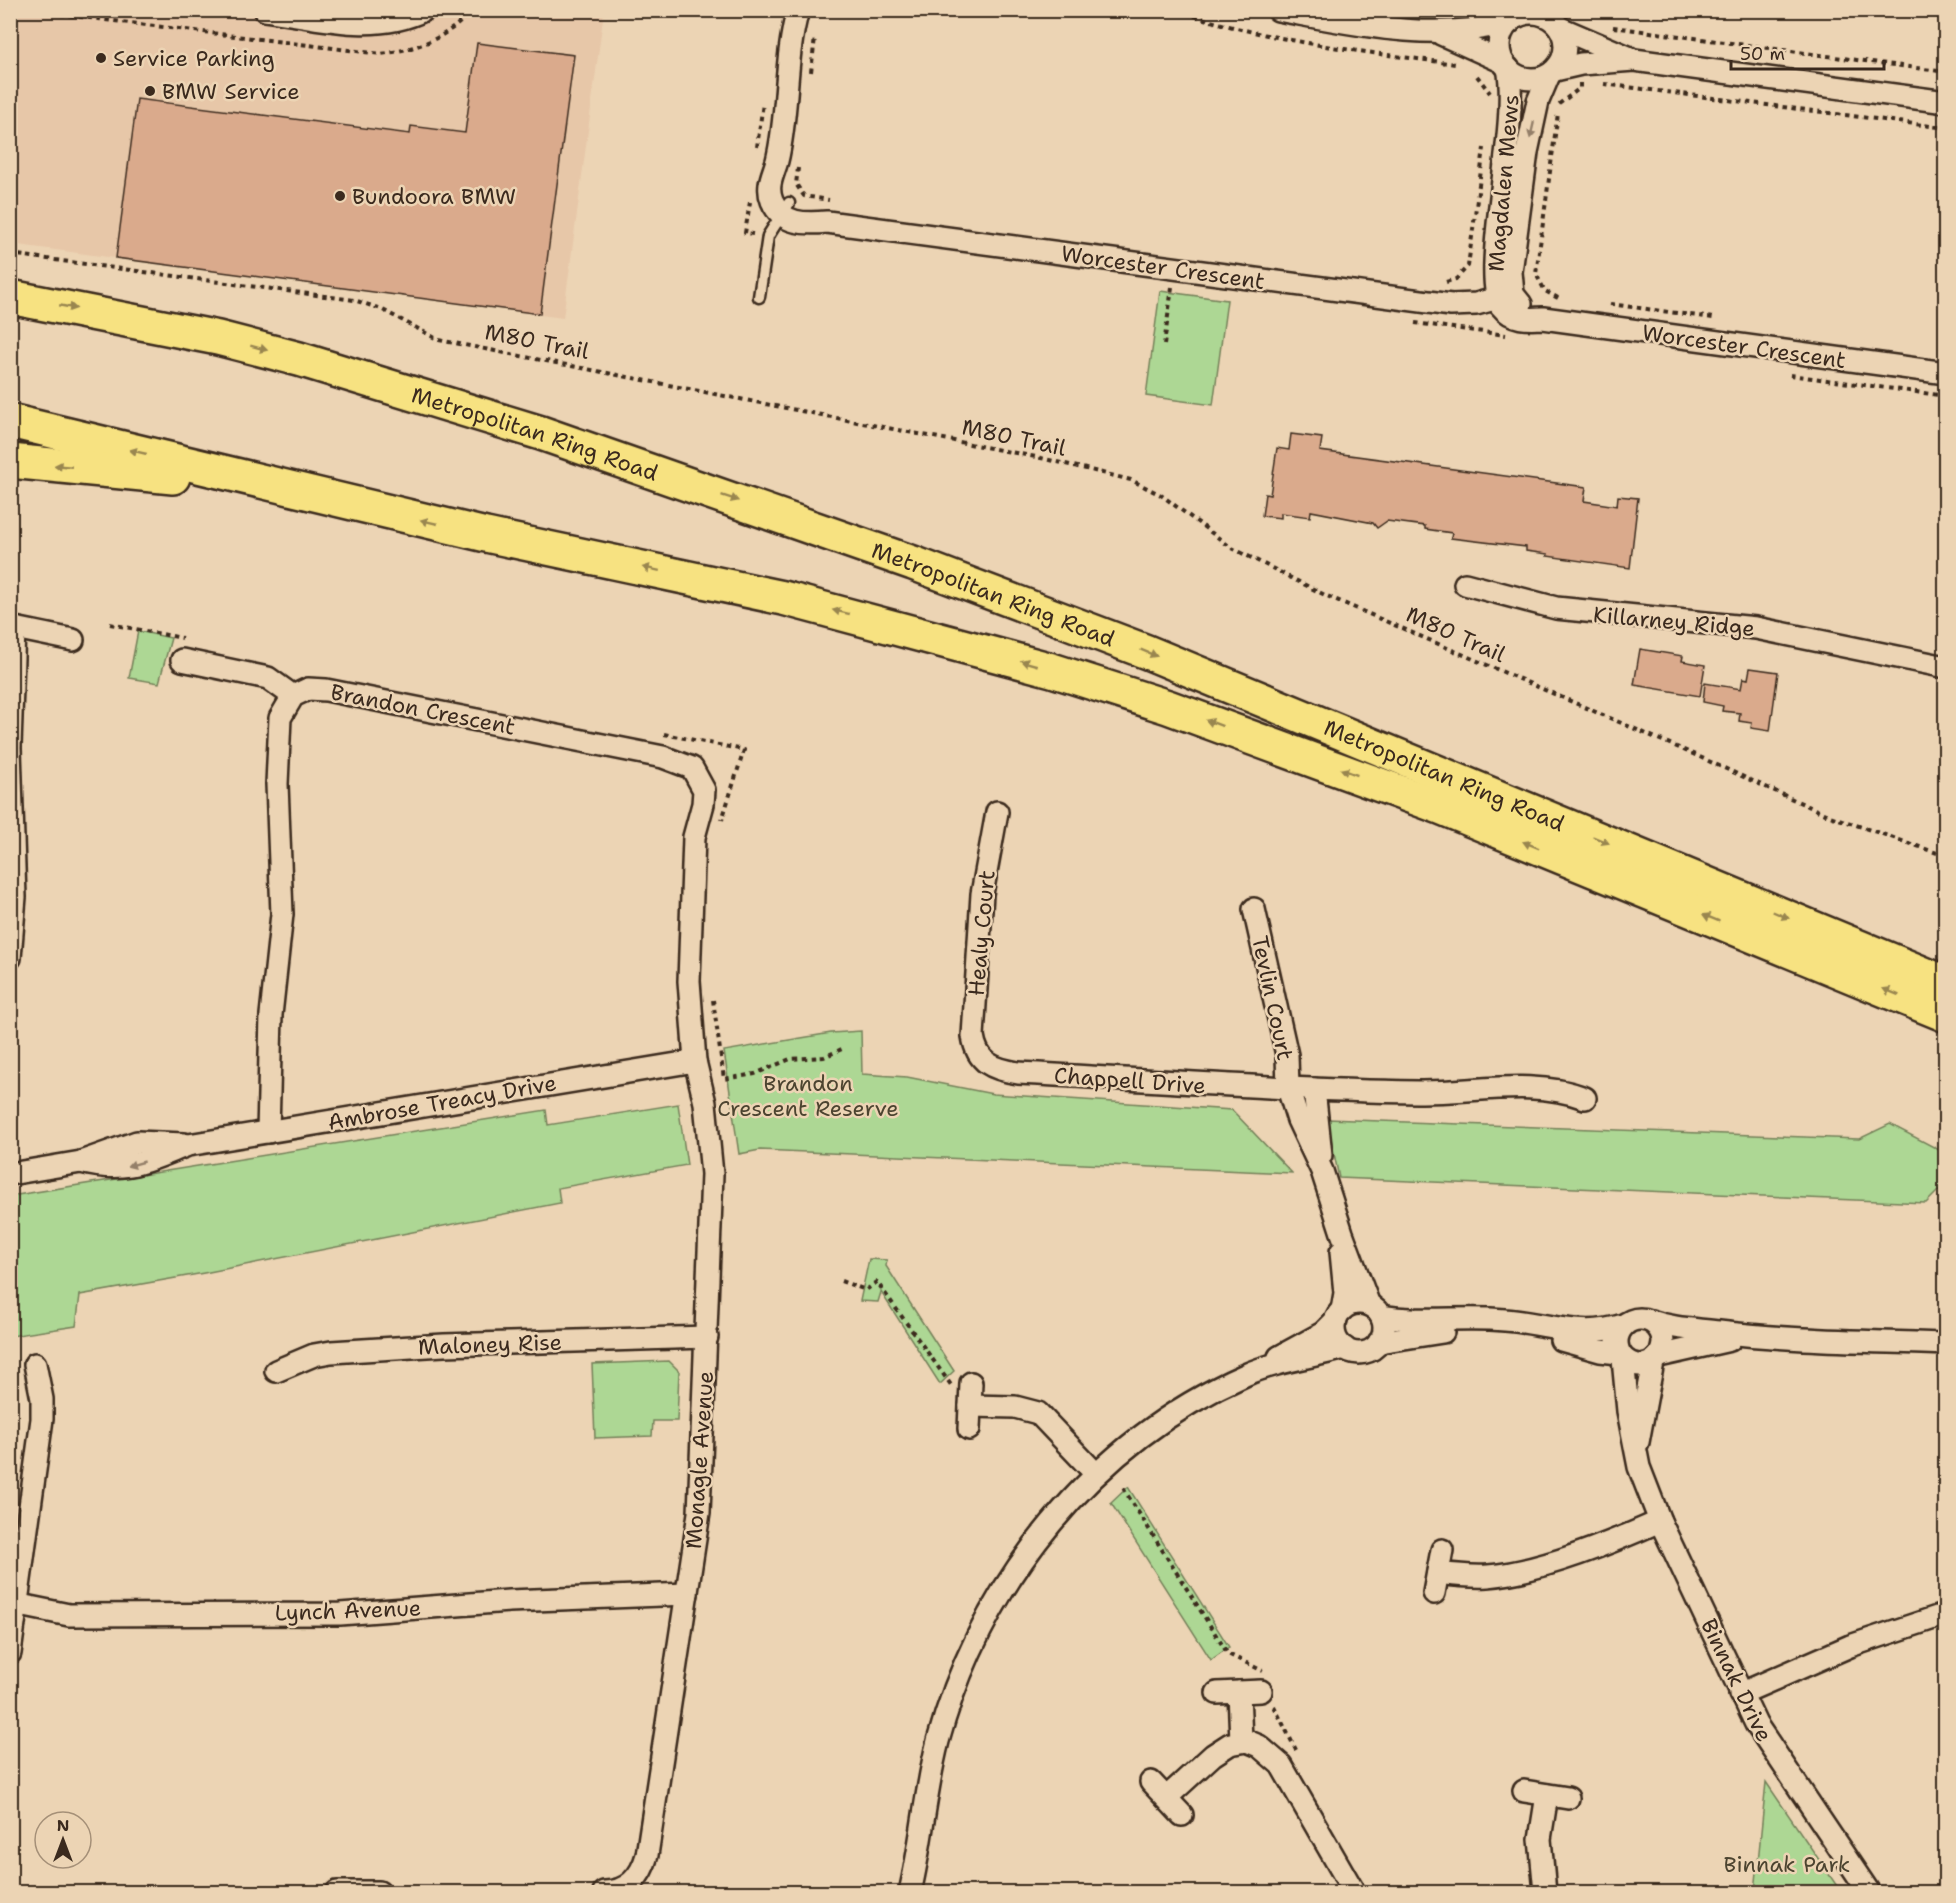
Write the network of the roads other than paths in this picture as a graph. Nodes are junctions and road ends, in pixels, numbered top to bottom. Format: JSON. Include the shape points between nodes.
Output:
{"nodes":[{"id":1,"x":265,"y":10,"type":"edge"},
{"id":2,"x":424,"y":10,"type":"edge"},
{"id":3,"x":1278,"y":10,"type":"edge"},
{"id":4,"x":797,"y":12,"type":"edge"},
{"id":5,"x":1514,"y":17,"type":"edge"},
{"id":6,"x":1556,"y":21,"type":"edge"},
{"id":7,"x":1439,"y":33,"type":"junction"},
{"id":8,"x":1635,"y":60,"type":"junction"},
{"id":9,"x":1505,"y":65,"type":"junction"},
{"id":10,"x":1552,"y":72,"type":"junction"},
{"id":11,"x":1946,"y":102,"type":"edge"},
{"id":12,"x":785,"y":208,"type":"junction"},
{"id":13,"x":1505,"y":295,"type":"junction"},
{"id":14,"x":10,"y":297,"type":"edge"},
{"id":15,"x":759,"y":297,"type":"dead end"},
{"id":16,"x":1946,"y":373,"type":"edge"},
{"id":17,"x":10,"y":421,"type":"edge"},
{"id":18,"x":10,"y":461,"type":"edge"},
{"id":19,"x":268,"y":483,"type":"junction"},
{"id":20,"x":1465,"y":584,"type":"dead end"},
{"id":21,"x":13,"y":628,"type":"edge"},
{"id":22,"x":73,"y":640,"type":"dead end"},
{"id":23,"x":1946,"y":652,"type":"edge"},
{"id":24,"x":1884,"y":653,"type":"junction"},
{"id":25,"x":182,"y":660,"type":"dead end"},
{"id":26,"x":1946,"y":667,"type":"edge"},
{"id":27,"x":292,"y":696,"type":"junction"},
{"id":28,"x":10,"y":747,"type":"edge"},
{"id":29,"x":997,"y":812,"type":"dead end"},
{"id":30,"x":1254,"y":909,"type":"dead end"},
{"id":31,"x":10,"y":958,"type":"edge"},
{"id":32,"x":1946,"y":983,"type":"edge"},
{"id":33,"x":1946,"y":1015,"type":"edge"},
{"id":34,"x":978,"y":1055,"type":"joint"},
{"id":35,"x":695,"y":1061,"type":"junction"},
{"id":36,"x":1288,"y":1088,"type":"junction"},
{"id":37,"x":1314,"y":1089,"type":"junction"},
{"id":38,"x":1585,"y":1098,"type":"dead end"},
{"id":39,"x":268,"y":1132,"type":"junction"},
{"id":40,"x":1322,"y":1171,"type":"junction"},
{"id":41,"x":10,"y":1174,"type":"edge"},
{"id":42,"x":1342,"y":1233,"type":"junction"},
{"id":43,"x":1375,"y":1310,"type":"junction"},
{"id":44,"x":1339,"y":1315,"type":"junction"},
{"id":45,"x":1651,"y":1321,"type":"junction"},
{"id":46,"x":1623,"y":1325,"type":"junction"},
{"id":47,"x":707,"y":1337,"type":"junction"},
{"id":48,"x":1754,"y":1337,"type":"junction"},
{"id":49,"x":1379,"y":1342,"type":"junction"},
{"id":50,"x":1946,"y":1344,"type":"edge"},
{"id":51,"x":1345,"y":1348,"type":"junction"},
{"id":52,"x":1621,"y":1356,"type":"junction"},
{"id":53,"x":1656,"y":1359,"type":"junction"},
{"id":54,"x":35,"y":1364,"type":"dead end"},
{"id":55,"x":276,"y":1371,"type":"dead end"},
{"id":56,"x":1255,"y":1371,"type":"junction"},
{"id":57,"x":971,"y":1383,"type":"dead end"},
{"id":58,"x":970,"y":1406,"type":"junction"},
{"id":59,"x":969,"y":1429,"type":"dead end"},
{"id":60,"x":1636,"y":1451,"type":"junction"},
{"id":61,"x":1096,"y":1474,"type":"junction"},
{"id":62,"x":1660,"y":1521,"type":"junction"},
{"id":63,"x":1442,"y":1551,"type":"dead end"},
{"id":64,"x":687,"y":1594,"type":"junction"},
{"id":65,"x":14,"y":1604,"type":"edge"},
{"id":66,"x":1946,"y":1614,"type":"edge"},
{"id":67,"x":10,"y":1653,"type":"edge"},
{"id":68,"x":1262,"y":1691,"type":"dead end"},
{"id":69,"x":1239,"y":1692,"type":"junction"},
{"id":70,"x":1217,"y":1693,"type":"dead end"},
{"id":71,"x":1740,"y":1694,"type":"junction"},
{"id":72,"x":1241,"y":1741,"type":"junction"},
{"id":73,"x":1151,"y":1782,"type":"dead end"},
{"id":74,"x":1524,"y":1791,"type":"dead end"},
{"id":75,"x":1547,"y":1795,"type":"junction"},
{"id":76,"x":1166,"y":1798,"type":"junction"},
{"id":77,"x":1568,"y":1798,"type":"dead end"},
{"id":78,"x":1182,"y":1815,"type":"dead end"},
{"id":79,"x":1539,"y":1891,"type":"edge"},
{"id":80,"x":336,"y":1893,"type":"edge"},
{"id":81,"x":379,"y":1893,"type":"edge"},
{"id":82,"x":604,"y":1893,"type":"edge"},
{"id":83,"x":910,"y":1893,"type":"edge"},
{"id":84,"x":1354,"y":1893,"type":"edge"},
{"id":85,"x":1869,"y":1893,"type":"edge"}],
"edges":[{"from":1,"to":2,"type":"street","via":[[381,24]]},
{"from":3,"to":7,"type":"street"},
{"from":4,"to":12,"type":"street","via":[[777,160]]},
{"from":5,"to":6,"type":"street","via":[[1531,14]]},
{"from":5,"to":7,"type":"street","via":[[1484,29]]},
{"from":5,"to":9,"type":"street","via":[[1501,37],[1500,54]]},
{"from":6,"to":8,"type":"street"},
{"from":6,"to":10,"type":"street","via":[[1565,45],[1561,62]]},
{"from":7,"to":9,"type":"street"},
{"from":8,"to":10,"type":"street","via":[[1581,64]]},
{"from":8,"to":11,"type":"street"},
{"from":9,"to":10,"type":"street","via":[[1523,78],[1541,78]]},
{"from":9,"to":13,"type":"street","name":"Magdalen Mews","via":[[1511,84],[1511,108],[1494,269]]},
{"from":10,"to":13,"type":"street","name":"Magdalen Mews","one_way":true,"via":[[1538,101],[1527,152]]},
{"from":12,"to":13,"type":"street","name":"Worcester Crescent","via":[[827,222],[1451,306],[1476,304]]},
{"from":12,"to":15,"type":"lane","via":[[768,236]]},
{"from":13,"to":16,"type":"street","name":"Worcester Crescent","via":[[1543,318]]},
{"from":14,"to":32,"type":"highway","name":"Metropolitan Ring Road","one_way":true,"via":[[218,338],[299,359],[541,433],[913,563],[1147,652]]},
{"from":19,"to":17,"type":"highway","name":"Metropolitan Ring Road","one_way":true},
{"from":19,"to":18,"type":"highway","one_way":true},
{"from":33,"to":19,"type":"highway","name":"Metropolitan Ring Road","one_way":true,"via":[[1440,807],[1091,682],[783,598],[486,535]]},
{"from":20,"to":24,"type":"street","name":"Killarney Ridge","via":[[1556,608],[1756,628]]},
{"from":21,"to":22,"type":"street"},
{"from":21,"to":28,"type":"street"},
{"from":23,"to":24,"type":"street","name":"Killarney Ridge"},
{"from":24,"to":26,"type":"street","name":"Killarney Ridge"},
{"from":25,"to":27,"type":"street","via":[[268,678]]},
{"from":27,"to":35,"type":"street","name":"Brandon Crescent","via":[[308,689],[326,690],[663,757],[692,768],[703,783],[705,796],[693,848],[689,981]]},
{"from":27,"to":39,"type":"street","via":[[282,711],[278,735],[282,914],[270,1015]]},
{"from":28,"to":31,"type":"street","via":[[15,897]]},
{"from":29,"to":34,"type":"street","name":"Healy Court","via":[[982,894],[973,1036]]},
{"from":30,"to":36,"type":"street","name":"Tevlin Court","via":[[1285,1048]]},
{"from":34,"to":36,"type":"street","name":"Chappell Drive","via":[[990,1066],[1018,1073]]},
{"from":35,"to":39,"type":"street","name":"Ambrose Treacy Drive"},
{"from":35,"to":47,"type":"street","name":"Monagle Avenue","via":[[705,1103],[712,1174]]},
{"from":36,"to":37,"type":"street","name":"Chappell Drive"},
{"from":36,"to":40,"type":"street"},
{"from":37,"to":38,"type":"street","name":"Chappell Drive","via":[[1436,1092],[1539,1088]]},
{"from":37,"to":40,"type":"street"},
{"from":39,"to":41,"type":"street","name":"Ambrose Treacy Drive","via":[[188,1145],[137,1142],[81,1162]]},
{"from":40,"to":42,"type":"street"},
{"from":42,"to":43,"type":"street"},
{"from":42,"to":44,"type":"street","via":[[1345,1293]]},
{"from":43,"to":44,"type":"street","via":[[1355,1304]]},
{"from":43,"to":46,"type":"street","via":[[1418,1321],[1504,1320],[1594,1333]]},
{"from":43,"to":49,"type":"street","via":[[1384,1329]]},
{"from":44,"to":51,"type":"street","via":[[1336,1336]]},
{"from":44,"to":56,"type":"street","via":[[1313,1340]]},
{"from":45,"to":46,"type":"street","via":[[1636,1319]]},
{"from":45,"to":48,"type":"street","via":[[1672,1329]]},
{"from":45,"to":53,"type":"street","via":[[1661,1333],[1662,1348]]},
{"from":46,"to":52,"type":"street","via":[[1616,1338]]},
{"from":47,"to":55,"type":"street","name":"Maloney Rise","via":[[331,1352],[304,1358]]},
{"from":47,"to":64,"type":"street","name":"Monagle Avenue","via":[[701,1496]]},
{"from":48,"to":50,"type":"street"},
{"from":48,"to":53,"type":"street","via":[[1708,1343]]},
{"from":49,"to":51,"type":"street","via":[[1361,1352]]},
{"from":49,"to":52,"type":"street","via":[[1434,1333],[1532,1335]]},
{"from":51,"to":56,"type":"street"},
{"from":52,"to":53,"type":"street","via":[[1638,1366]]},
{"from":52,"to":60,"type":"street","name":"Binnak Drive"},
{"from":53,"to":60,"type":"street","name":"Binnak Drive"},
{"from":54,"to":65,"type":"street","via":[[42,1419]]},
{"from":56,"to":61,"type":"street","via":[[1144,1434]]},
{"from":57,"to":58,"type":"street"},
{"from":58,"to":59,"type":"street"},
{"from":58,"to":61,"type":"street","via":[[1015,1407],[1038,1413]]},
{"from":60,"to":62,"type":"street","name":"Binnak Drive"},
{"from":61,"to":83,"type":"street","via":[[1041,1534],[974,1642],[938,1743]]},
{"from":62,"to":63,"type":"street","via":[[1580,1553],[1507,1574],[1436,1583]]},
{"from":62,"to":71,"type":"street","name":"Binnak Drive"},
{"from":64,"to":65,"type":"street","name":"Lynch Avenue","via":[[508,1600],[340,1614],[69,1615]]},
{"from":64,"to":82,"type":"street","name":"Monagle Avenue","via":[[647,1855],[641,1873],[628,1886]]},
{"from":65,"to":67,"type":"street"},
{"from":66,"to":71,"type":"street","via":[[1850,1646]]},
{"from":68,"to":69,"type":"street"},
{"from":69,"to":70,"type":"street"},
{"from":69,"to":72,"type":"street"},
{"from":71,"to":85,"type":"street","name":"Binnak Drive","via":[[1773,1753]]},
{"from":72,"to":76,"type":"street","via":[[1213,1755]]},
{"from":72,"to":84,"type":"street","via":[[1259,1746],[1281,1765]]},
{"from":73,"to":76,"type":"street"},
{"from":74,"to":75,"type":"street"},
{"from":75,"to":77,"type":"street"},
{"from":75,"to":79,"type":"street","via":[[1540,1839]]},
{"from":76,"to":78,"type":"street"},
{"from":80,"to":81,"type":"street"}]}
